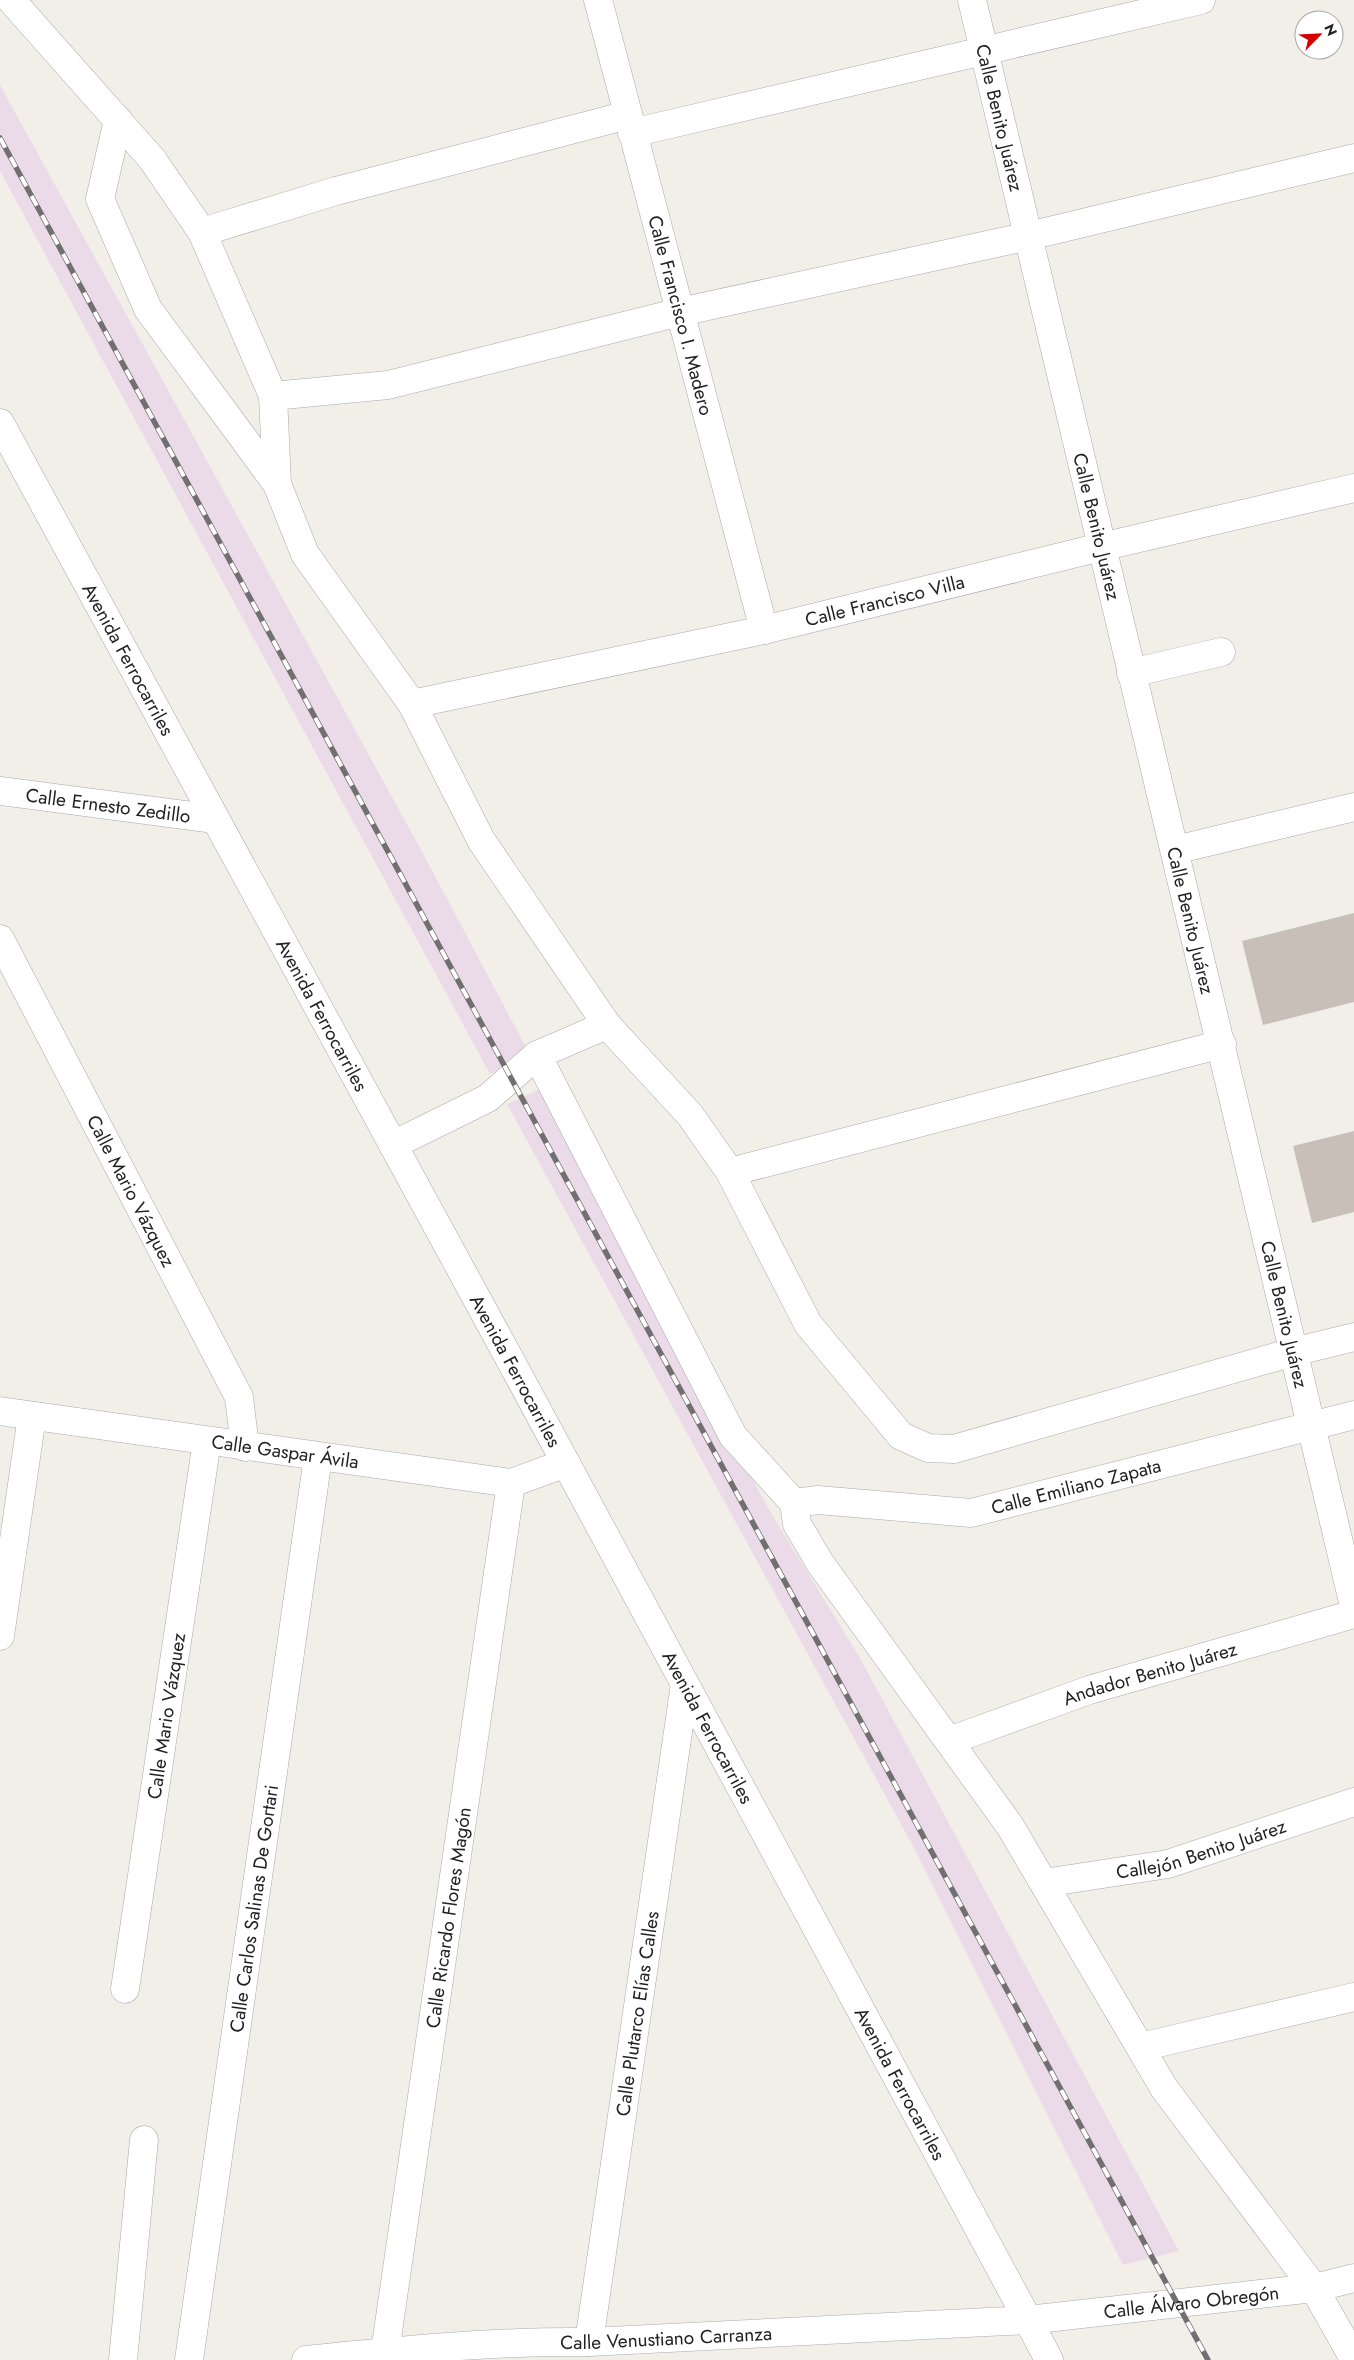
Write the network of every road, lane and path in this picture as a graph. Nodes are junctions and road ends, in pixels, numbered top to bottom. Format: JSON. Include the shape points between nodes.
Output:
{"nodes":[{"id":1,"x":11,"y":0,"type":"edge"},
{"id":2,"x":598,"y":0,"type":"edge"},
{"id":3,"x":972,"y":0,"type":"edge"},
{"id":4,"x":1201,"y":0,"type":"edge"},
{"id":5,"x":984,"y":52,"type":"junction"},
{"id":6,"x":118,"y":120,"type":"junction"},
{"id":7,"x":630,"y":124,"type":"junction"},
{"id":8,"x":1354,"y":158,"type":"edge"},
{"id":9,"x":202,"y":232,"type":"junction"},
{"id":10,"x":1029,"y":236,"type":"junction"},
{"id":11,"x":680,"y":312,"type":"junction"},
{"id":12,"x":273,"y":396,"type":"junction"},
{"id":13,"x":0,"y":423,"type":"edge"},
{"id":14,"x":277,"y":484,"type":"junction"},
{"id":15,"x":1354,"y":488,"type":"edge"},
{"id":16,"x":1101,"y":547,"type":"junction"},
{"id":17,"x":764,"y":630,"type":"junction"},
{"id":18,"x":1221,"y":652,"type":"dead end"},
{"id":19,"x":1131,"y":673,"type":"junction"},
{"id":20,"x":412,"y":704,"type":"junction"},
{"id":21,"x":0,"y":791,"type":"edge"},
{"id":22,"x":1354,"y":807,"type":"edge"},
{"id":23,"x":215,"y":819,"type":"junction"},
{"id":24,"x":1175,"y":850,"type":"junction"},
{"id":25,"x":0,"y":939,"type":"edge"},
{"id":26,"x":608,"y":1025,"type":"junction"},
{"id":27,"x":1222,"y":1044,"type":"junction"},
{"id":28,"x":537,"y":1055,"type":"junction"},
{"id":29,"x":393,"y":1145,"type":"junction"},
{"id":30,"x":730,"y":1172,"type":"junction"},
{"id":31,"x":1354,"y":1337,"type":"edge"},
{"id":32,"x":1293,"y":1352,"type":"junction"},
{"id":33,"x":0,"y":1411,"type":"edge"},
{"id":34,"x":1354,"y":1415,"type":"edge"},
{"id":35,"x":32,"y":1416,"type":"junction"},
{"id":36,"x":1310,"y":1426,"type":"junction"},
{"id":37,"x":207,"y":1442,"type":"junction"},
{"id":38,"x":245,"y":1447,"type":"junction"},
{"id":39,"x":318,"y":1457,"type":"junction"},
{"id":40,"x":566,"y":1464,"type":"junction"},
{"id":41,"x":511,"y":1483,"type":"junction"},
{"id":42,"x":794,"y":1503,"type":"junction"},
{"id":43,"x":1354,"y":1606,"type":"edge"},
{"id":44,"x":1354,"y":1614,"type":"edge"},
{"id":45,"x":0,"y":1636,"type":"edge"},
{"id":46,"x":685,"y":1684,"type":"junction"},
{"id":47,"x":949,"y":1741,"type":"junction"},
{"id":48,"x":1354,"y":1802,"type":"edge"},
{"id":49,"x":1044,"y":1883,"type":"junction"},
{"id":50,"x":125,"y":1990,"type":"dead end"},
{"id":51,"x":1354,"y":1996,"type":"edge"},
{"id":52,"x":1141,"y":2047,"type":"junction"},
{"id":53,"x":144,"y":2140,"type":"dead end"},
{"id":54,"x":1354,"y":2278,"type":"edge"},
{"id":55,"x":1314,"y":2288,"type":"junction"},
{"id":56,"x":1028,"y":2320,"type":"junction"},
{"id":57,"x":589,"y":2342,"type":"junction"},
{"id":58,"x":526,"y":2351,"type":"edge"},
{"id":59,"x":385,"y":2352,"type":"junction"},
{"id":60,"x":1354,"y":2359,"type":"edge"},
{"id":61,"x":123,"y":2360,"type":"edge"},
{"id":62,"x":189,"y":2360,"type":"edge"},
{"id":63,"x":306,"y":2360,"type":"edge"},
{"id":64,"x":1050,"y":2360,"type":"edge"}],
"edges":[{"from":1,"to":6,"type":"street"},
{"from":2,"to":7,"type":"street","name":"Calle Francisco I. Madero"},
{"from":3,"to":5,"type":"street","name":"Calle Benito Juárez"},
{"from":4,"to":5,"type":"street"},
{"from":5,"to":7,"type":"street"},
{"from":5,"to":10,"type":"street","name":"Calle Benito Juárez"},
{"from":6,"to":9,"type":"street","via":[[152,159]]},
{"from":6,"to":14,"type":"street","via":[[100,199],[148,309]]},
{"from":7,"to":9,"type":"street","via":[[336,191]]},
{"from":7,"to":11,"type":"street","name":"Calle Francisco I. Madero"},
{"from":8,"to":10,"type":"street"},
{"from":9,"to":12,"type":"street"},
{"from":10,"to":11,"type":"street"},
{"from":10,"to":16,"type":"street","name":"Calle Benito Juárez"},
{"from":11,"to":12,"type":"street","via":[[388,385]]},
{"from":11,"to":17,"type":"street","name":"Calle Francisco I. Madero"},
{"from":12,"to":14,"type":"street"},
{"from":13,"to":23,"type":"street","name":"Avenida Ferrocarriles"},
{"from":14,"to":20,"type":"street","via":[[306,554]]},
{"from":15,"to":16,"type":"street","name":"Calle Francisco Villa"},
{"from":16,"to":17,"type":"street","name":"Calle Francisco Villa"},
{"from":16,"to":19,"type":"street","name":"Calle Benito Juárez"},
{"from":17,"to":20,"type":"street","name":"Calle Francisco Villa"},
{"from":18,"to":19,"type":"street"},
{"from":19,"to":24,"type":"street","name":"Calle Benito Juárez"},
{"from":20,"to":26,"type":"street","via":[[480,840]]},
{"from":21,"to":23,"type":"street","name":"Calle Ernesto Zedillo"},
{"from":22,"to":24,"type":"street"},
{"from":23,"to":29,"type":"street","name":"Avenida Ferrocarriles"},
{"from":24,"to":27,"type":"street","name":"Calle Benito Juárez"},
{"from":25,"to":38,"type":"street","name":"Calle Mario Vázquez","via":[[239,1397]]},
{"from":26,"to":28,"type":"street"},
{"from":26,"to":30,"type":"street","via":[[690,1115]]},
{"from":27,"to":30,"type":"street"},
{"from":27,"to":32,"type":"street","name":"Calle Benito Juárez"},
{"from":28,"to":29,"type":"street","via":[[488,1098]]},
{"from":28,"to":42,"type":"street","via":[[733,1436]]},
{"from":29,"to":40,"type":"street","name":"Avenida Ferrocarriles"},
{"from":30,"to":32,"type":"street","via":[[808,1324],[901,1436],[928,1448],[954,1449]]},
{"from":31,"to":32,"type":"street"},
{"from":32,"to":36,"type":"street","name":"Calle Benito Juárez"},
{"from":33,"to":35,"type":"street","name":"Calle Gaspar Ávila"},
{"from":34,"to":36,"type":"street","name":"Calle Emiliano Zapata"},
{"from":35,"to":37,"type":"street","name":"Calle Gaspar Ávila"},
{"from":35,"to":45,"type":"street"},
{"from":36,"to":42,"type":"street","name":"Calle Emiliano Zapata","via":[[971,1513],[818,1500]]},
{"from":36,"to":43,"type":"street","name":"Calle Benito Juárez"},
{"from":37,"to":38,"type":"street","name":"Calle Gaspar Ávila"},
{"from":37,"to":50,"type":"street","name":"Calle Mario Vázquez"},
{"from":38,"to":39,"type":"street","name":"Calle Gaspar Ávila"},
{"from":39,"to":41,"type":"street","name":"Calle Gaspar Ávila"},
{"from":39,"to":62,"type":"street","name":"Calle Carlos Salinas De Gortari"},
{"from":40,"to":41,"type":"street","name":"Calle Gaspar Ávila"},
{"from":40,"to":46,"type":"street","name":"Avenida Ferrocarriles"},
{"from":41,"to":59,"type":"street","name":"Calle Ricardo Flores Magón"},
{"from":42,"to":47,"type":"street","via":[[797,1524],[820,1563]]},
{"from":44,"to":47,"type":"street","name":"Andador Benito Juárez","via":[[1089,1690]]},
{"from":46,"to":56,"type":"street","name":"Avenida Ferrocarriles"},
{"from":46,"to":57,"type":"street","name":"Calle Plutarco Elías Calles"},
{"from":47,"to":49,"type":"street","via":[[1010,1826]]},
{"from":48,"to":49,"type":"street","name":"Callejón Benito Juárez","via":[[1168,1864]]},
{"from":49,"to":52,"type":"street"},
{"from":51,"to":52,"type":"street"},
{"from":52,"to":55,"type":"street","via":[[1164,2088]]},
{"from":53,"to":61,"type":"street"},
{"from":54,"to":55,"type":"street","name":"Calle Álvaro Obregón"},
{"from":55,"to":56,"type":"street","name":"Calle Álvaro Obregón"},
{"from":55,"to":60,"type":"street"},
{"from":56,"to":57,"type":"street","name":"Calle Venustiano Carranza"},
{"from":56,"to":64,"type":"street","name":"Avenida Ferrocarriles"},
{"from":57,"to":58,"type":"street","name":"Calle Venustiano Carranza"},
{"from":58,"to":59,"type":"street","name":"Calle Venustiano Carranza"},
{"from":59,"to":63,"type":"street","name":"Calle Venustiano Carranza"}]}
